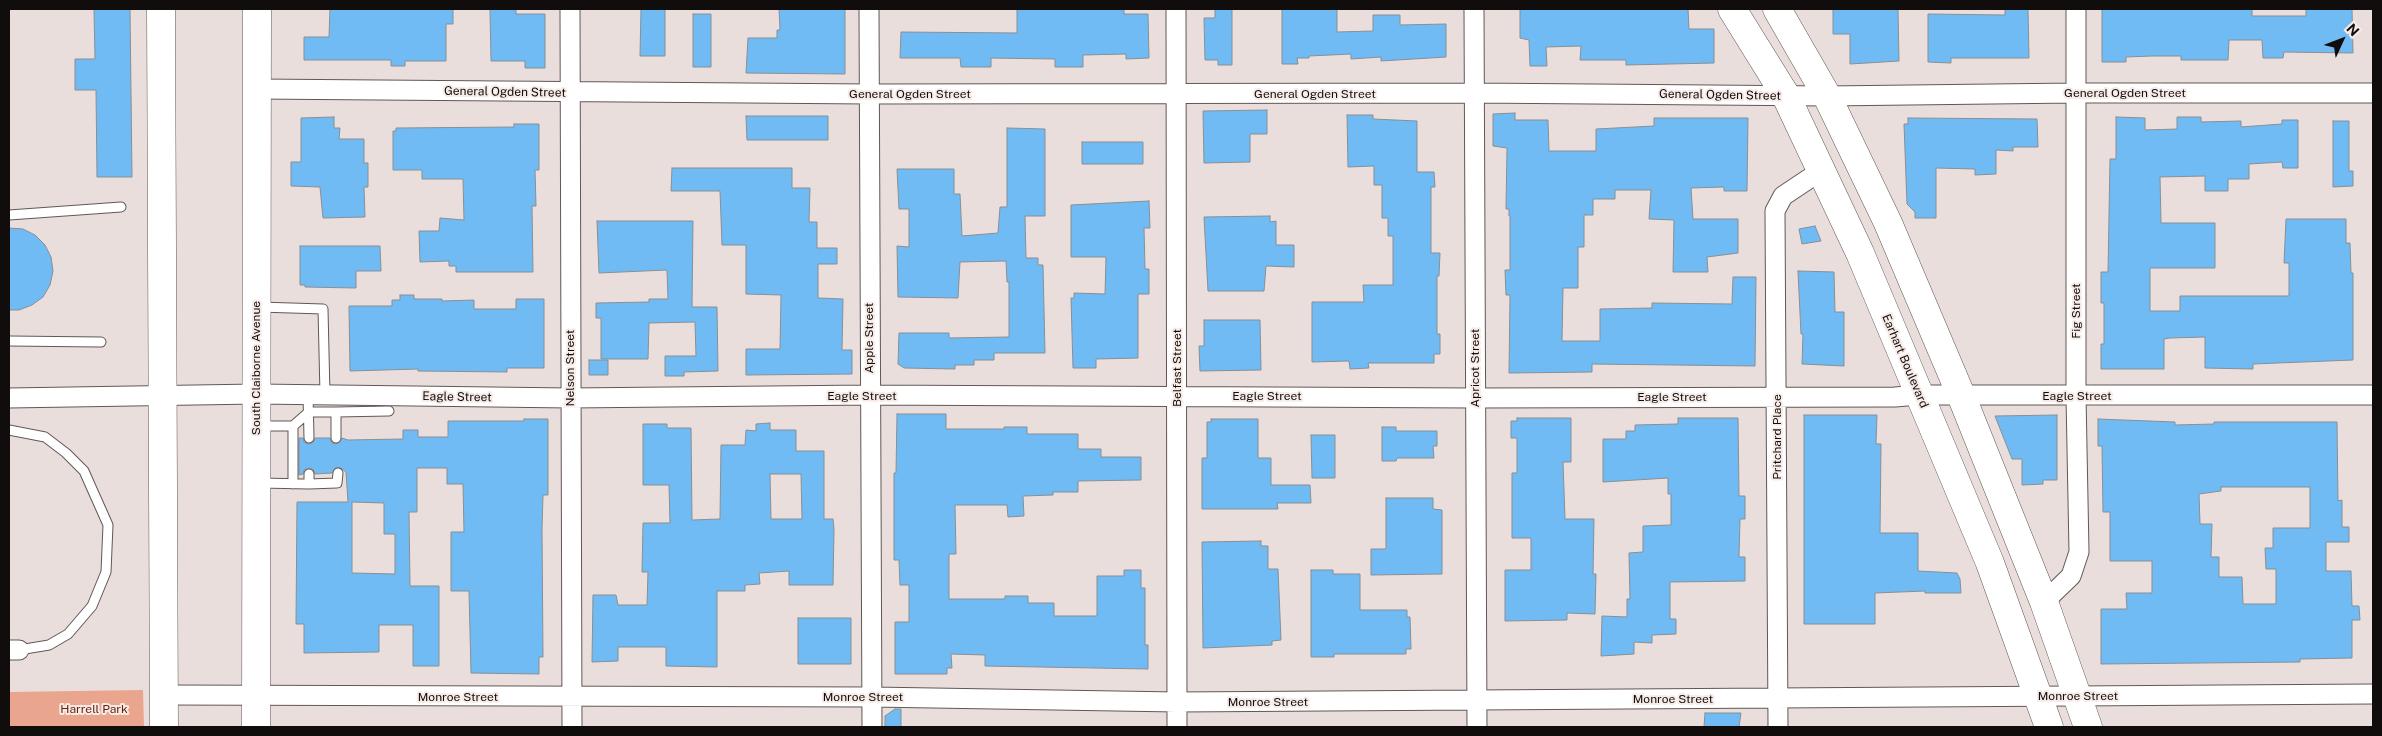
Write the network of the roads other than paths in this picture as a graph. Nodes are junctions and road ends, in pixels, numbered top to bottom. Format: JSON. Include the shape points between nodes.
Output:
{"nodes":[{"id":1,"x":161,"y":9,"type":"edge"},
{"id":2,"x":257,"y":9,"type":"edge"},
{"id":3,"x":570,"y":9,"type":"edge"},
{"id":4,"x":869,"y":9,"type":"edge"},
{"id":5,"x":1176,"y":9,"type":"edge"},
{"id":6,"x":1474,"y":9,"type":"edge"},
{"id":7,"x":1732,"y":9,"type":"edge"},
{"id":8,"x":1777,"y":9,"type":"edge"},
{"id":9,"x":2076,"y":9,"type":"edge"},
{"id":10,"x":257,"y":89,"type":"junction"},
{"id":11,"x":570,"y":93,"type":"junction"},
{"id":12,"x":1475,"y":93,"type":"junction"},
{"id":13,"x":2075,"y":93,"type":"junction"},
{"id":14,"x":2373,"y":93,"type":"edge"},
{"id":15,"x":869,"y":94,"type":"junction"},
{"id":16,"x":1176,"y":95,"type":"junction"},
{"id":17,"x":1786,"y":96,"type":"junction"},
{"id":18,"x":1827,"y":96,"type":"junction"},
{"id":19,"x":1822,"y":170,"type":"junction"},
{"id":20,"x":121,"y":207,"type":"dead end"},
{"id":21,"x":9,"y":215,"type":"edge"},
{"id":22,"x":257,"y":307,"type":"junction"},
{"id":23,"x":9,"y":341,"type":"edge"},
{"id":24,"x":101,"y":342,"type":"dead end"},
{"id":25,"x":161,"y":394,"type":"junction"},
{"id":26,"x":257,"y":394,"type":"junction"},
{"id":27,"x":869,"y":395,"type":"junction"},
{"id":28,"x":1177,"y":395,"type":"junction"},
{"id":29,"x":1919,"y":395,"type":"junction"},
{"id":30,"x":1961,"y":395,"type":"junction"},
{"id":31,"x":2373,"y":395,"type":"edge"},
{"id":32,"x":1777,"y":396,"type":"junction"},
{"id":33,"x":2076,"y":396,"type":"junction"},
{"id":34,"x":9,"y":398,"type":"edge"},
{"id":35,"x":570,"y":398,"type":"junction"},
{"id":36,"x":1474,"y":398,"type":"junction"},
{"id":37,"x":314,"y":401,"type":"junction"},
{"id":38,"x":370,"y":404,"type":"junction"},
{"id":39,"x":389,"y":411,"type":"dead end"},
{"id":40,"x":336,"y":412,"type":"junction"},
{"id":41,"x":256,"y":426,"type":"junction"},
{"id":42,"x":293,"y":426,"type":"junction"},
{"id":43,"x":9,"y":430,"type":"edge"},
{"id":44,"x":309,"y":438,"type":"dead end"},
{"id":45,"x":336,"y":438,"type":"dead end"},
{"id":46,"x":338,"y":472,"type":"dead end"},
{"id":47,"x":255,"y":483,"type":"junction"},
{"id":48,"x":293,"y":484,"type":"junction"},
{"id":49,"x":2044,"y":602,"type":"junction"},
{"id":50,"x":14,"y":650,"type":"edge"},
{"id":51,"x":2373,"y":694,"type":"edge"},
{"id":52,"x":2039,"y":695,"type":"junction"},
{"id":53,"x":163,"y":696,"type":"junction"},
{"id":54,"x":256,"y":696,"type":"junction"},
{"id":55,"x":2077,"y":696,"type":"junction"},
{"id":56,"x":572,"y":697,"type":"junction"},
{"id":57,"x":872,"y":697,"type":"junction"},
{"id":58,"x":1778,"y":699,"type":"junction"},
{"id":59,"x":1477,"y":700,"type":"junction"},
{"id":60,"x":1177,"y":702,"type":"junction"},
{"id":61,"x":164,"y":727,"type":"edge"},
{"id":62,"x":256,"y":727,"type":"edge"},
{"id":63,"x":572,"y":727,"type":"edge"},
{"id":64,"x":872,"y":727,"type":"edge"},
{"id":65,"x":1177,"y":727,"type":"edge"},
{"id":66,"x":1477,"y":727,"type":"edge"},
{"id":67,"x":1778,"y":727,"type":"edge"},
{"id":68,"x":2049,"y":727,"type":"edge"},
{"id":69,"x":2088,"y":727,"type":"edge"}],
"edges":[{"from":1,"to":25,"type":"main road"},
{"from":2,"to":10,"type":"main road","name":"South Claiborne Avenue"},
{"from":3,"to":11,"type":"street","name":"Nelson Street"},
{"from":4,"to":15,"type":"street","name":"Apple Street"},
{"from":5,"to":16,"type":"street","name":"Belfast Street"},
{"from":6,"to":12,"type":"street","name":"Apricot Street"},
{"from":7,"to":17,"type":"main road","name":"Earhart Boulevard"},
{"from":8,"to":18,"type":"main road"},
{"from":9,"to":13,"type":"street","name":"Fig Street"},
{"from":10,"to":11,"type":"street","name":"General Ogden Street"},
{"from":10,"to":22,"type":"main road","name":"South Claiborne Avenue"},
{"from":11,"to":15,"type":"street","name":"General Ogden Street"},
{"from":11,"to":35,"type":"street","name":"Nelson Street"},
{"from":12,"to":16,"type":"street","name":"General Ogden Street"},
{"from":12,"to":17,"type":"street","name":"General Ogden Street"},
{"from":12,"to":36,"type":"street","name":"Apricot Street"},
{"from":13,"to":14,"type":"street","name":"General Ogden Street"},
{"from":13,"to":18,"type":"street","name":"General Ogden Street"},
{"from":13,"to":33,"type":"street","name":"Fig Street"},
{"from":15,"to":16,"type":"street","name":"General Ogden Street"},
{"from":15,"to":27,"type":"street","name":"Apple Street"},
{"from":16,"to":28,"type":"street","name":"Belfast Street"},
{"from":17,"to":18,"type":"street","name":"General Ogden Street"},
{"from":17,"to":19,"type":"main road","name":"Earhart Boulevard"},
{"from":18,"to":30,"type":"main road","via":[[1888,222]]},
{"from":19,"to":29,"type":"main road","name":"Earhart Boulevard"},
{"from":19,"to":32,"type":"street","name":"Pritchard Place","via":[[1783,196],[1775,211]]},
{"from":20,"to":21,"type":"lane"},
{"from":22,"to":26,"type":"main road","name":"South Claiborne Avenue"},
{"from":22,"to":37,"type":"lane","via":[[323,309]]},
{"from":23,"to":24,"type":"lane"},
{"from":25,"to":26,"type":"street","name":"Eagle Street"},
{"from":25,"to":34,"type":"street","name":"Eagle Street"},
{"from":25,"to":53,"type":"main road"},
{"from":26,"to":37,"type":"street","name":"Eagle Street"},
{"from":26,"to":41,"type":"main road","name":"South Claiborne Avenue"},
{"from":27,"to":28,"type":"street","name":"Eagle Street"},
{"from":27,"to":35,"type":"street","name":"Eagle Street"},
{"from":27,"to":57,"type":"street","name":"Apple Street"},
{"from":28,"to":36,"type":"street","name":"Eagle Street"},
{"from":28,"to":60,"type":"street","name":"Belfast Street"},
{"from":29,"to":30,"type":"street","name":"Eagle Street"},
{"from":29,"to":32,"type":"street","name":"Eagle Street","via":[[1895,398]]},
{"from":29,"to":52,"type":"main road","name":"Earhart Boulevard","via":[[1990,563]]},
{"from":30,"to":33,"type":"street","name":"Eagle Street"},
{"from":30,"to":49,"type":"main road"},
{"from":31,"to":33,"type":"street","name":"Eagle Street"},
{"from":32,"to":36,"type":"street","name":"Eagle Street"},
{"from":32,"to":58,"type":"street","name":"Pritchard Place"},
{"from":33,"to":49,"type":"street","name":"Fig Street","via":[[2079,552],[2071,576]]},
{"from":35,"to":38,"type":"street","name":"Eagle Street"},
{"from":35,"to":56,"type":"street","name":"Nelson Street"},
{"from":36,"to":59,"type":"street","name":"Apricot Street"},
{"from":37,"to":38,"type":"street","name":"Eagle Street"},
{"from":37,"to":40,"type":"lane"},
{"from":37,"to":42,"type":"lane"},
{"from":37,"to":44,"type":"lane"},
{"from":38,"to":39,"type":"lane"},
{"from":38,"to":40,"type":"lane"},
{"from":40,"to":45,"type":"lane"},
{"from":41,"to":42,"type":"lane"},
{"from":41,"to":47,"type":"main road","name":"South Claiborne Avenue"},
{"from":42,"to":48,"type":"lane"},
{"from":43,"to":50,"type":"lane","via":[[45,437],[66,453],[84,471],[108,525],[106,572],[92,606],[68,634],[49,645]]},
{"from":46,"to":48,"type":"lane","via":[[337,483],[309,479]]},
{"from":47,"to":48,"type":"lane"},
{"from":47,"to":54,"type":"main road","name":"South Claiborne Avenue"},
{"from":49,"to":55,"type":"main road"},
{"from":51,"to":55,"type":"street","name":"Monroe Street"},
{"from":52,"to":55,"type":"street","name":"Monroe Street"},
{"from":52,"to":58,"type":"street","name":"Monroe Street"},
{"from":52,"to":68,"type":"main road","name":"Earhart Boulevard"},
{"from":53,"to":54,"type":"street","name":"Monroe Street"},
{"from":53,"to":61,"type":"main road"},
{"from":54,"to":56,"type":"street","name":"Monroe Street"},
{"from":54,"to":62,"type":"main road","name":"South Claiborne Avenue"},
{"from":55,"to":69,"type":"main road"},
{"from":56,"to":57,"type":"street","name":"Monroe Street"},
{"from":56,"to":63,"type":"street","name":"Nelson Street"},
{"from":57,"to":60,"type":"street","name":"Monroe Street"},
{"from":57,"to":64,"type":"street","name":"Apple Street"},
{"from":58,"to":59,"type":"street","name":"Monroe Street"},
{"from":58,"to":67,"type":"street","name":"Pritchard Place"},
{"from":59,"to":60,"type":"street","name":"Monroe Street"},
{"from":59,"to":66,"type":"street","name":"Apricot Street"},
{"from":60,"to":65,"type":"street","name":"Belfast Street"}]}
